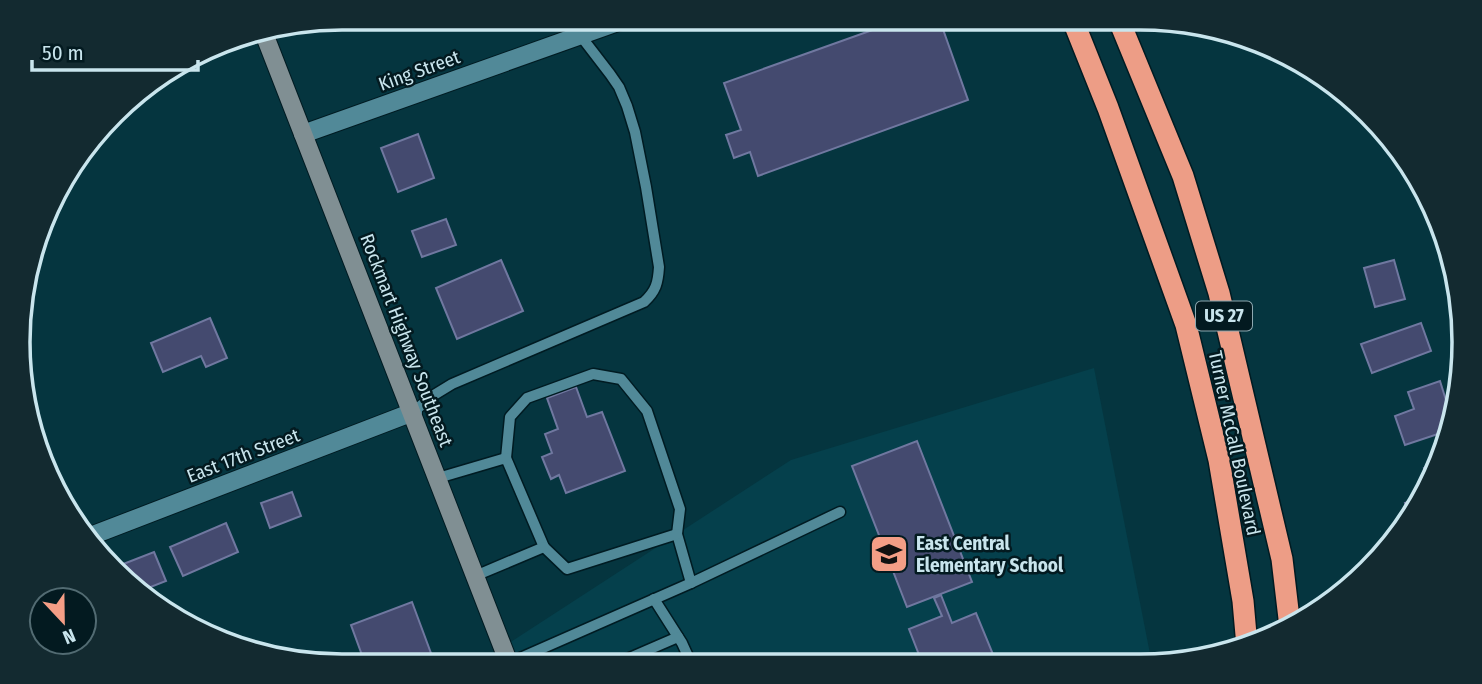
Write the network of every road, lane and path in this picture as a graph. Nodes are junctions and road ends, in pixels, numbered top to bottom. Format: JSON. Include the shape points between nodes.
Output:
{"nodes":[{"id":1,"x":594,"y":30,"type":"edge"},
{"id":2,"x":1077,"y":30,"type":"edge"},
{"id":3,"x":1123,"y":30,"type":"edge"},
{"id":4,"x":580,"y":35,"type":"junction"},
{"id":5,"x":266,"y":39,"type":"edge"},
{"id":6,"x":303,"y":134,"type":"junction"},
{"id":7,"x":412,"y":412,"type":"junction"},
{"id":8,"x":506,"y":458,"type":"junction"},
{"id":9,"x":438,"y":478,"type":"junction"},
{"id":10,"x":840,"y":512,"type":"dead end"},
{"id":11,"x":96,"y":534,"type":"edge"},
{"id":12,"x":677,"y":534,"type":"junction"},
{"id":13,"x":544,"y":547,"type":"junction"},
{"id":14,"x":475,"y":576,"type":"junction"},
{"id":15,"x":691,"y":583,"type":"junction"},
{"id":16,"x":654,"y":599,"type":"junction"},
{"id":17,"x":1289,"y":616,"type":"edge"},
{"id":18,"x":1246,"y":635,"type":"edge"},
{"id":19,"x":678,"y":637,"type":"junction"},
{"id":20,"x":505,"y":654,"type":"edge"},
{"id":21,"x":531,"y":654,"type":"edge"},
{"id":22,"x":639,"y":654,"type":"edge"},
{"id":23,"x":687,"y":654,"type":"edge"}],
"edges":[{"from":1,"to":4,"type":"street","name":"King Street"},
{"from":2,"to":18,"type":"highway","name":"Turner McCall Boulevard","number":"US 27","via":[[1186,325],[1219,460]]},
{"from":3,"to":17,"type":"highway","name":"Turner McCall Boulevard","number":"US 27","via":[[1183,176],[1219,293],[1282,559]]},
{"from":4,"to":6,"type":"street","name":"King Street"},
{"from":4,"to":7,"type":"lane","via":[[614,80],[635,132],[659,267],[654,292],[644,302],[453,384]]},
{"from":5,"to":6,"type":"main road","name":"Rockmart Highway Southeast"},
{"from":6,"to":7,"type":"main road","name":"Rockmart Highway Southeast"},
{"from":7,"to":9,"type":"main road","name":"Rockmart Highway Southeast"},
{"from":7,"to":11,"type":"street","name":"East 17th Street"},
{"from":8,"to":9,"type":"lane"},
{"from":8,"to":12,"type":"lane","via":[[510,417],[527,398],[593,374],[621,379],[647,411],[680,509]]},
{"from":8,"to":13,"type":"lane"},
{"from":9,"to":14,"type":"main road","name":"Rockmart Highway Southeast"},
{"from":10,"to":15,"type":"lane"},
{"from":12,"to":13,"type":"lane","via":[[567,569]]},
{"from":12,"to":15,"type":"lane"},
{"from":13,"to":14,"type":"lane"},
{"from":14,"to":20,"type":"main road","name":"Rockmart Highway Southeast"},
{"from":15,"to":16,"type":"lane"},
{"from":16,"to":19,"type":"lane"},
{"from":16,"to":21,"type":"lane"},
{"from":19,"to":22,"type":"lane"},
{"from":19,"to":23,"type":"lane"}]}
